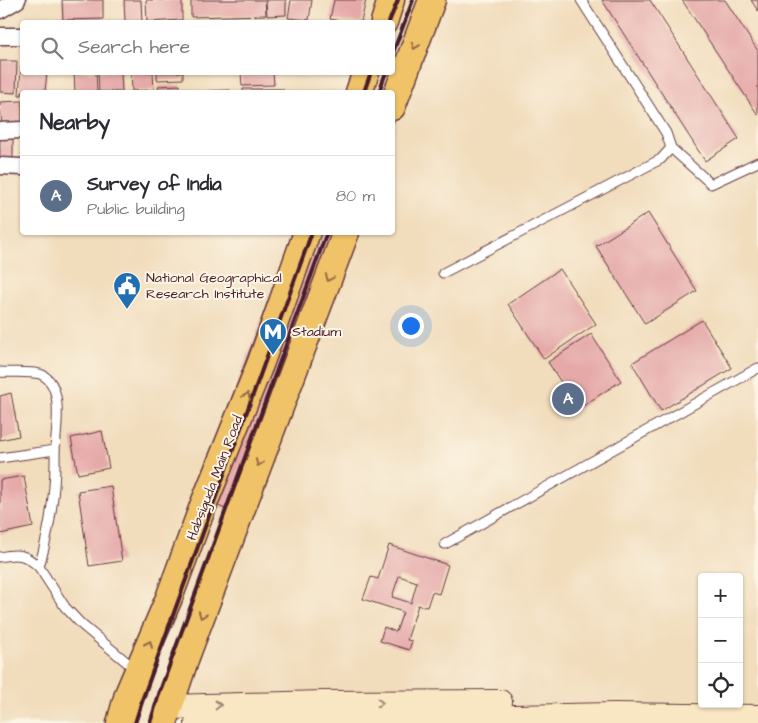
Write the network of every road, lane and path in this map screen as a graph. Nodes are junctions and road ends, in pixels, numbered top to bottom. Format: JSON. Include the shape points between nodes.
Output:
{"nodes":[{"id":1,"x":17,"y":0,"type":"edge"},
{"id":2,"x":391,"y":0,"type":"edge"},
{"id":3,"x":432,"y":0,"type":"edge"},
{"id":4,"x":581,"y":0,"type":"edge"},
{"id":5,"x":0,"y":10,"type":"edge"},
{"id":6,"x":385,"y":20,"type":"edge"},
{"id":7,"x":0,"y":36,"type":"edge"},
{"id":8,"x":20,"y":36,"type":"edge"},
{"id":9,"x":365,"y":75,"type":"edge"},
{"id":10,"x":360,"y":90,"type":"edge"},
{"id":11,"x":395,"y":99,"type":"edge"},
{"id":12,"x":20,"y":130,"type":"edge"},
{"id":13,"x":0,"y":131,"type":"edge"},
{"id":14,"x":671,"y":148,"type":"junction"},
{"id":15,"x":758,"y":162,"type":"edge"},
{"id":16,"x":0,"y":166,"type":"edge"},
{"id":17,"x":20,"y":167,"type":"edge"},
{"id":18,"x":306,"y":235,"type":"edge"},
{"id":19,"x":345,"y":235,"type":"edge"},
{"id":20,"x":443,"y":273,"type":"dead end"},
{"id":21,"x":758,"y":368,"type":"edge"},
{"id":22,"x":0,"y":372,"type":"edge"},
{"id":23,"x":55,"y":450,"type":"junction"},
{"id":24,"x":0,"y":458,"type":"edge"},
{"id":25,"x":445,"y":544,"type":"dead end"},
{"id":26,"x":0,"y":557,"type":"edge"},
{"id":27,"x":39,"y":567,"type":"junction"},
{"id":28,"x":137,"y":670,"type":"junction"},
{"id":29,"x":698,"y":702,"type":"edge"},
{"id":30,"x":743,"y":703,"type":"edge"},
{"id":31,"x":758,"y":703,"type":"edge"},
{"id":32,"x":167,"y":715,"type":"edge"},
{"id":33,"x":321,"y":716,"type":"edge"},
{"id":34,"x":758,"y":717,"type":"edge"},
{"id":35,"x":614,"y":719,"type":"edge"},
{"id":36,"x":515,"y":720,"type":"edge"},
{"id":37,"x":120,"y":723,"type":"edge"},
{"id":38,"x":197,"y":723,"type":"edge"}],
"edges":[{"from":1,"to":5,"type":"street"},
{"from":2,"to":6,"type":"main road"},
{"from":3,"to":11,"type":"main road","one_way":true},
{"from":4,"to":14,"type":"lane","via":[[666,133]]},
{"from":7,"to":8,"type":"street"},
{"from":9,"to":10,"type":"main road"},
{"from":12,"to":13,"type":"street"},
{"from":14,"to":15,"type":"lane","via":[[711,184]]},
{"from":14,"to":20,"type":"lane","via":[[661,159]]},
{"from":16,"to":17,"type":"street"},
{"from":28,"to":18,"type":"main road","name":"Habsiguda Main Road","one_way":true,"via":[[169,598]]},
{"from":19,"to":32,"type":"main road","one_way":true},
{"from":21,"to":25,"type":"lane"},
{"from":22,"to":23,"type":"lane","via":[[42,375],[52,384],[57,399]]},
{"from":23,"to":24,"type":"lane"},
{"from":23,"to":27,"type":"lane","via":[[51,518]]},
{"from":26,"to":27,"type":"lane","via":[[21,555]]},
{"from":27,"to":28,"type":"lane","via":[[57,597],[82,625]]},
{"from":28,"to":37,"type":"main road","name":"Habsiguda Main Road"},
{"from":33,"to":29,"type":"street","one_way":true},
{"from":30,"to":31,"type":"street"},
{"from":32,"to":33,"type":"street","one_way":true},
{"from":33,"to":36,"type":"street"},
{"from":33,"to":38,"type":"street"},
{"from":34,"to":35,"type":"street"},
{"from":35,"to":36,"type":"street"}]}
